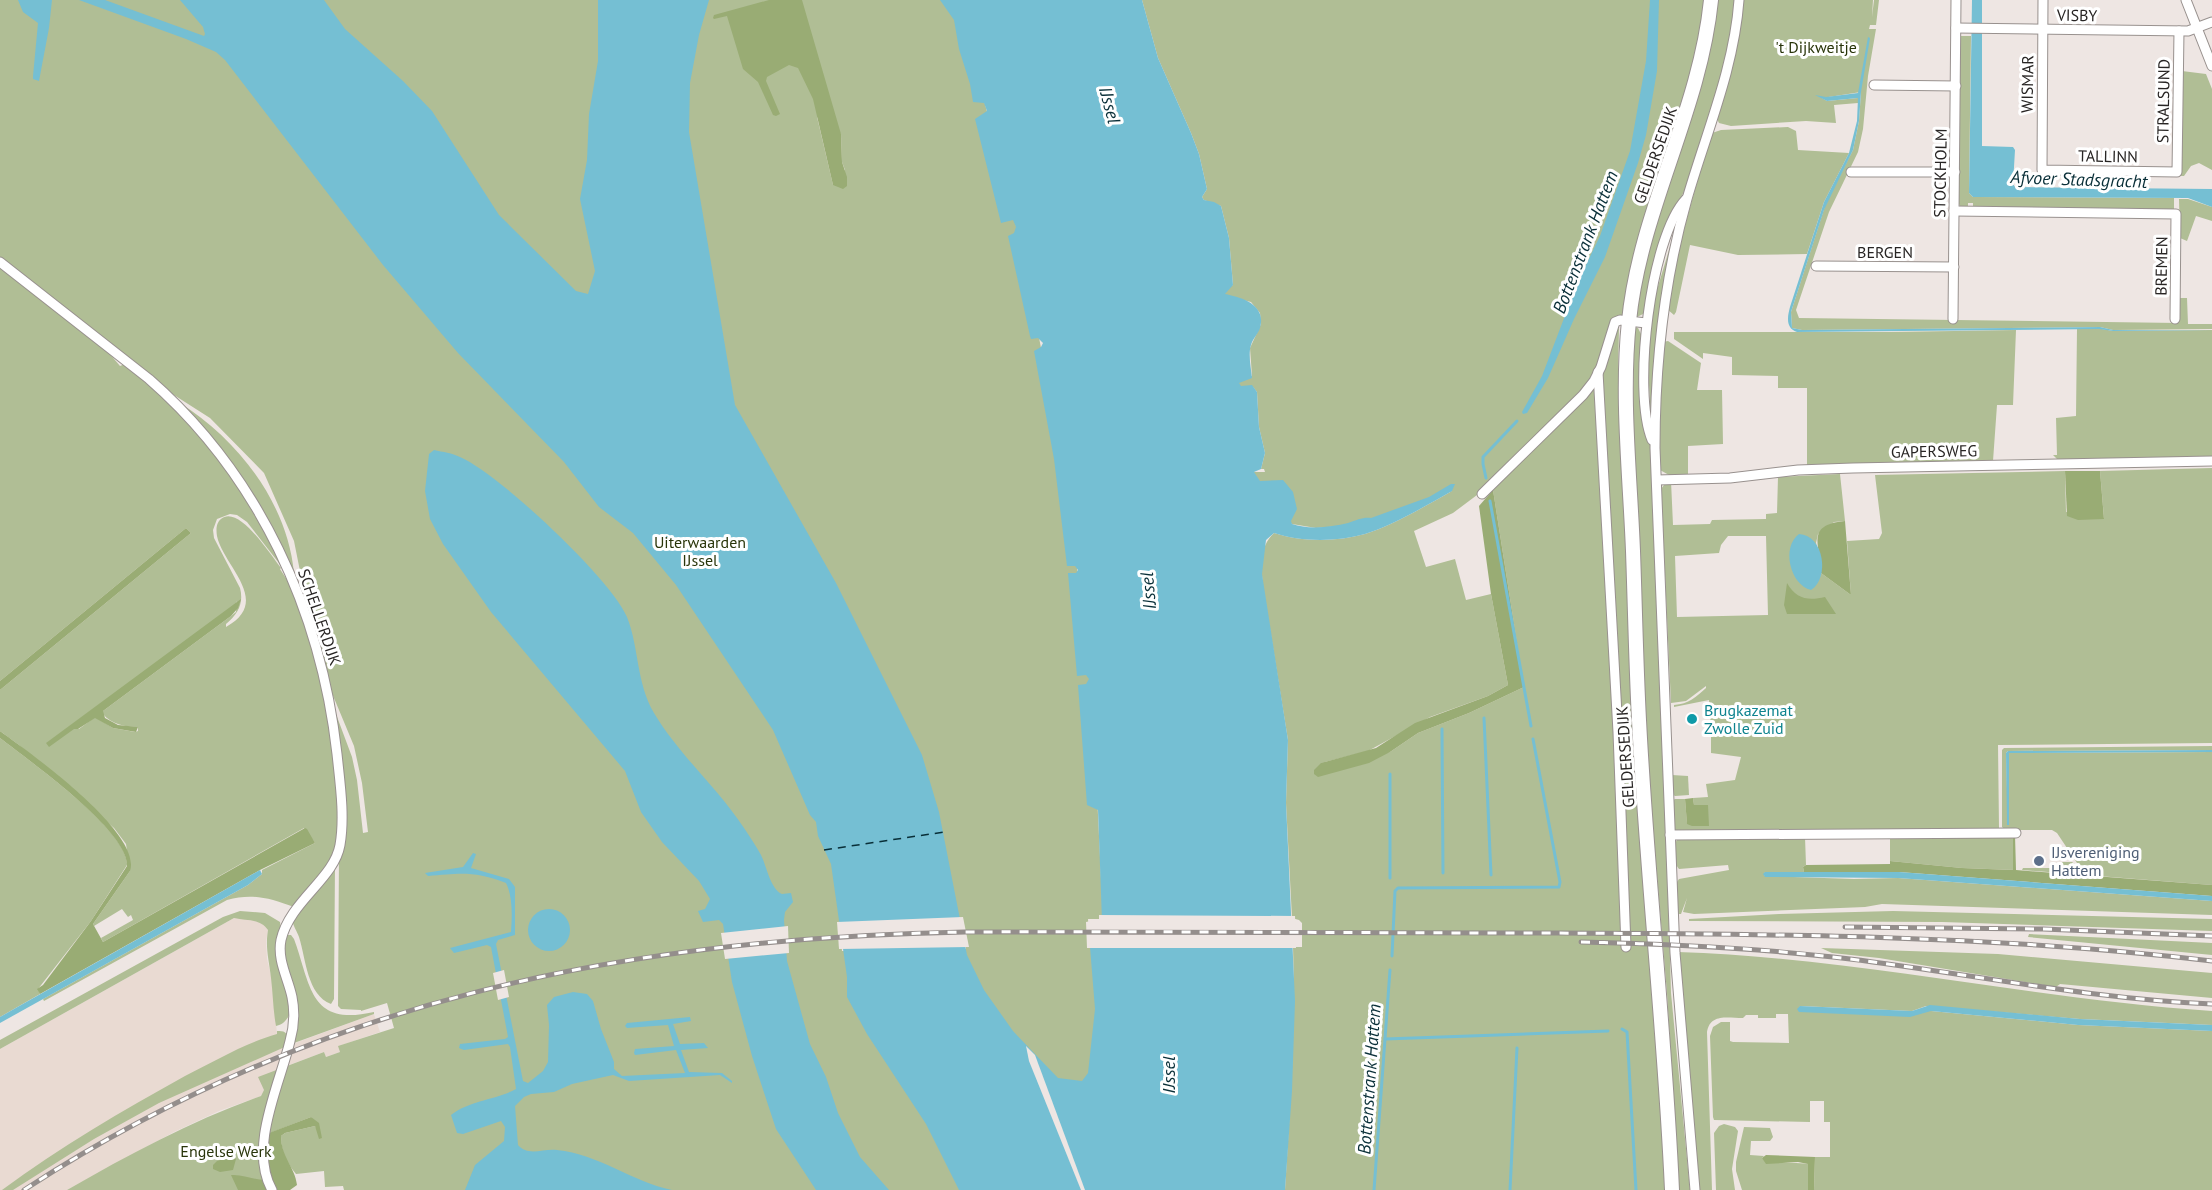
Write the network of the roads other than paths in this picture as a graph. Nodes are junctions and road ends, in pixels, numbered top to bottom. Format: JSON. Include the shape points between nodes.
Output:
{"nodes":[{"id":1,"x":1712,"y":0,"type":"edge"},
{"id":2,"x":1739,"y":0,"type":"edge"},
{"id":3,"x":1956,"y":0,"type":"edge"},
{"id":4,"x":2043,"y":0,"type":"edge"},
{"id":5,"x":2186,"y":0,"type":"edge"},
{"id":6,"x":2212,"y":22,"type":"edge"},
{"id":7,"x":1959,"y":28,"type":"junction"},
{"id":8,"x":2197,"y":28,"type":"junction"},
{"id":9,"x":2043,"y":29,"type":"junction"},
{"id":10,"x":2179,"y":31,"type":"junction"},
{"id":11,"x":2212,"y":66,"type":"edge"},
{"id":12,"x":1874,"y":85,"type":"dead end"},
{"id":13,"x":1956,"y":86,"type":"junction"},
{"id":14,"x":2042,"y":168,"type":"joint"},
{"id":15,"x":1851,"y":172,"type":"dead end"},
{"id":16,"x":1955,"y":172,"type":"junction"},
{"id":17,"x":2177,"y":172,"type":"joint"},
{"id":18,"x":1688,"y":198,"type":"junction"},
{"id":19,"x":1954,"y":211,"type":"junction"},
{"id":20,"x":0,"y":262,"type":"edge"},
{"id":21,"x":1816,"y":266,"type":"dead end"},
{"id":22,"x":1954,"y":267,"type":"junction"},
{"id":23,"x":1953,"y":318,"type":"dead end"},
{"id":24,"x":2175,"y":319,"type":"dead end"},
{"id":25,"x":1629,"y":321,"type":"junction"},
{"id":26,"x":1646,"y":323,"type":"junction"},
{"id":27,"x":1598,"y":372,"type":"junction"},
{"id":28,"x":1655,"y":448,"type":"junction"},
{"id":29,"x":2212,"y":461,"type":"edge"},
{"id":30,"x":1657,"y":480,"type":"junction"},
{"id":31,"x":1482,"y":494,"type":"dead end"},
{"id":32,"x":2016,"y":832,"type":"dead end"},
{"id":33,"x":1670,"y":835,"type":"junction"},
{"id":34,"x":1626,"y":947,"type":"dead end"},
{"id":35,"x":272,"y":1190,"type":"edge"},
{"id":36,"x":1672,"y":1190,"type":"edge"},
{"id":37,"x":1695,"y":1190,"type":"edge"}],
"edges":[{"from":1,"to":25,"type":"main road","name":"GELDERSEDIJK","via":[[1698,73],[1633,285]]},
{"from":2,"to":18,"type":"street","via":[[1723,85]]},
{"from":3,"to":7,"type":"street","name":"STOCKHOLM"},
{"from":4,"to":9,"type":"street","name":"WISMAR"},
{"from":5,"to":8,"type":"street"},
{"from":6,"to":8,"type":"street","name":"VISBY"},
{"from":7,"to":9,"type":"street","name":"VISBY"},
{"from":7,"to":13,"type":"street","name":"STOCKHOLM"},
{"from":8,"to":10,"type":"street","name":"VISBY"},
{"from":8,"to":11,"type":"street"},
{"from":9,"to":10,"type":"street","name":"VISBY"},
{"from":9,"to":14,"type":"street","name":"WISMAR"},
{"from":10,"to":17,"type":"street","name":"STRALSUND"},
{"from":12,"to":13,"type":"street"},
{"from":13,"to":16,"type":"street","name":"STOCKHOLM"},
{"from":14,"to":17,"type":"street","name":"TALLINN"},
{"from":15,"to":16,"type":"street"},
{"from":16,"to":19,"type":"street","name":"STOCKHOLM"},
{"from":18,"to":26,"type":"street","via":[[1676,211],[1662,249]]},
{"from":18,"to":28,"type":"street","via":[[1663,319]]},
{"from":19,"to":22,"type":"street","name":"STOCKHOLM"},
{"from":19,"to":24,"type":"street","name":"BREMEN","via":[[2176,214]]},
{"from":20,"to":35,"type":"street","name":"SCHELLERDIJK","via":[[149,379],[208,439],[244,486],[276,543],[303,604],[327,689],[335,738],[340,842],[332,864],[291,915],[281,941],[294,1028],[271,1102],[264,1151]]},
{"from":21,"to":22,"type":"street","name":"BERGEN"},
{"from":22,"to":23,"type":"street","name":"STOCKHOLM"},
{"from":25,"to":26,"type":"street"},
{"from":25,"to":27,"type":"street","name":"GELDERSEDIJK","via":[[1620,320],[1613,325]]},
{"from":25,"to":36,"type":"main road","name":"GELDERSEDIJK","via":[[1627,403],[1639,720]]},
{"from":26,"to":28,"type":"street","via":[[1644,387],[1647,421]]},
{"from":27,"to":31,"type":"street","name":"GELDERSEDIJK","via":[[1583,396]]},
{"from":27,"to":34,"type":"street","name":"GELDERSEDIJK"},
{"from":28,"to":30,"type":"street"},
{"from":29,"to":30,"type":"street","name":"GAPERSWEG","via":[[1821,469]]},
{"from":30,"to":33,"type":"street"},
{"from":32,"to":33,"type":"street"},
{"from":33,"to":37,"type":"street","via":[[1675,953]]}]}
